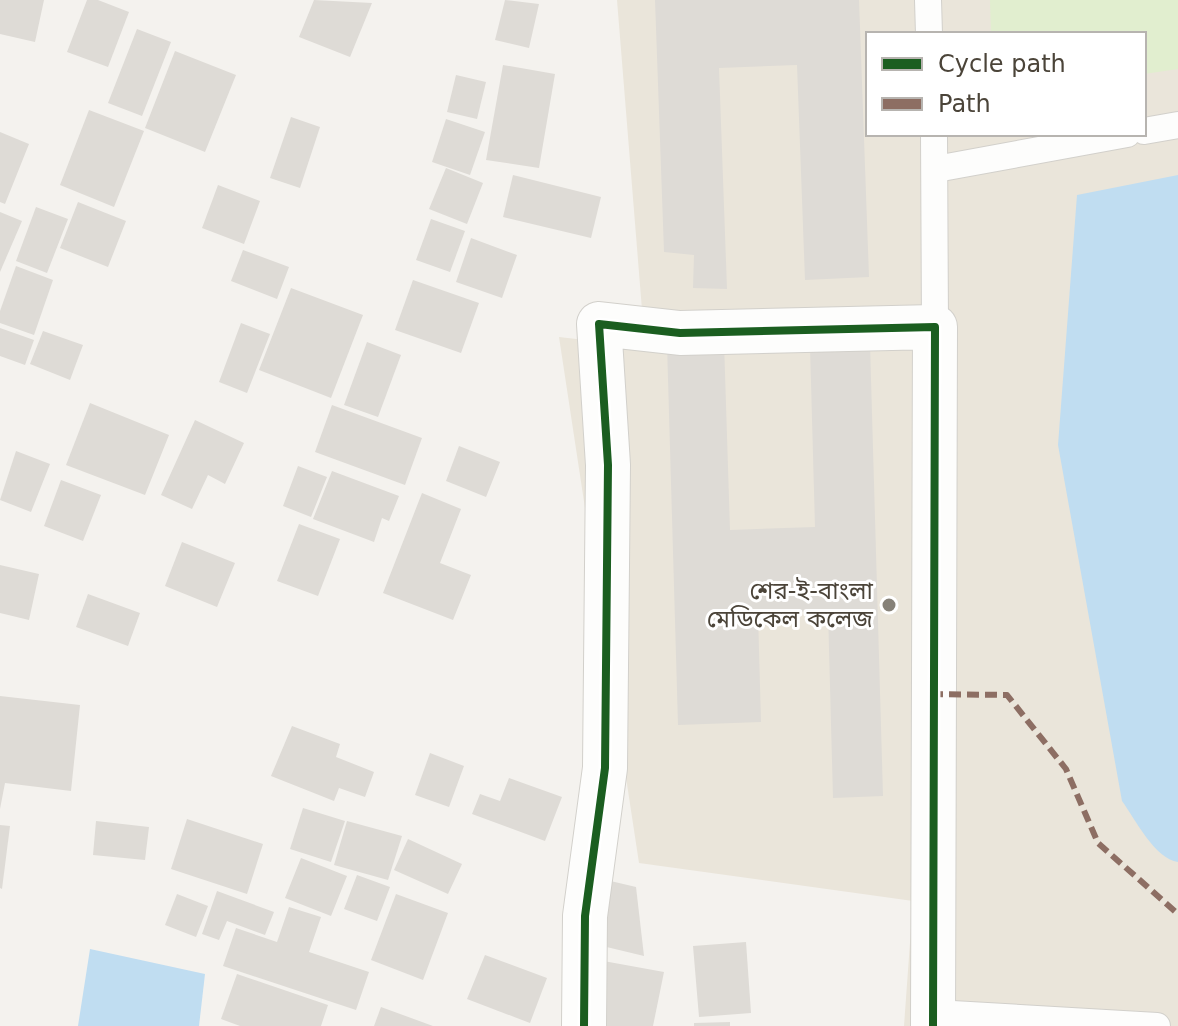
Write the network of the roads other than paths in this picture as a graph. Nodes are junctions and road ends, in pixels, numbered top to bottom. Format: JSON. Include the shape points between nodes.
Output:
{"nodes":[{"id":1,"x":928,"y":0,"type":"edge"},
{"id":2,"x":929,"y":32,"type":"edge"},
{"id":3,"x":1178,"y":125,"type":"edge"},
{"id":4,"x":1146,"y":131,"type":"edge"},
{"id":5,"x":934,"y":136,"type":"edge"},
{"id":6,"x":1116,"y":136,"type":"edge"},
{"id":7,"x":936,"y":169,"type":"junction"},
{"id":8,"x":935,"y":327,"type":"junction"},
{"id":9,"x":934,"y":1020,"type":"edge"},
{"id":10,"x":584,"y":1026,"type":"edge"},
{"id":11,"x":1157,"y":1026,"type":"edge"}],
"edges":[{"from":1,"to":2,"type":"lane"},
{"from":3,"to":4,"type":"lane"},
{"from":5,"to":7,"type":"lane"},
{"from":6,"to":7,"type":"lane"},
{"from":7,"to":8,"type":"lane"},
{"from":8,"to":9,"type":"street"},
{"from":8,"to":10,"type":"street","via":[[680,333],[599,324],[608,465],[605,768],[585,916]]},
{"from":9,"to":11,"type":"lane"}]}
